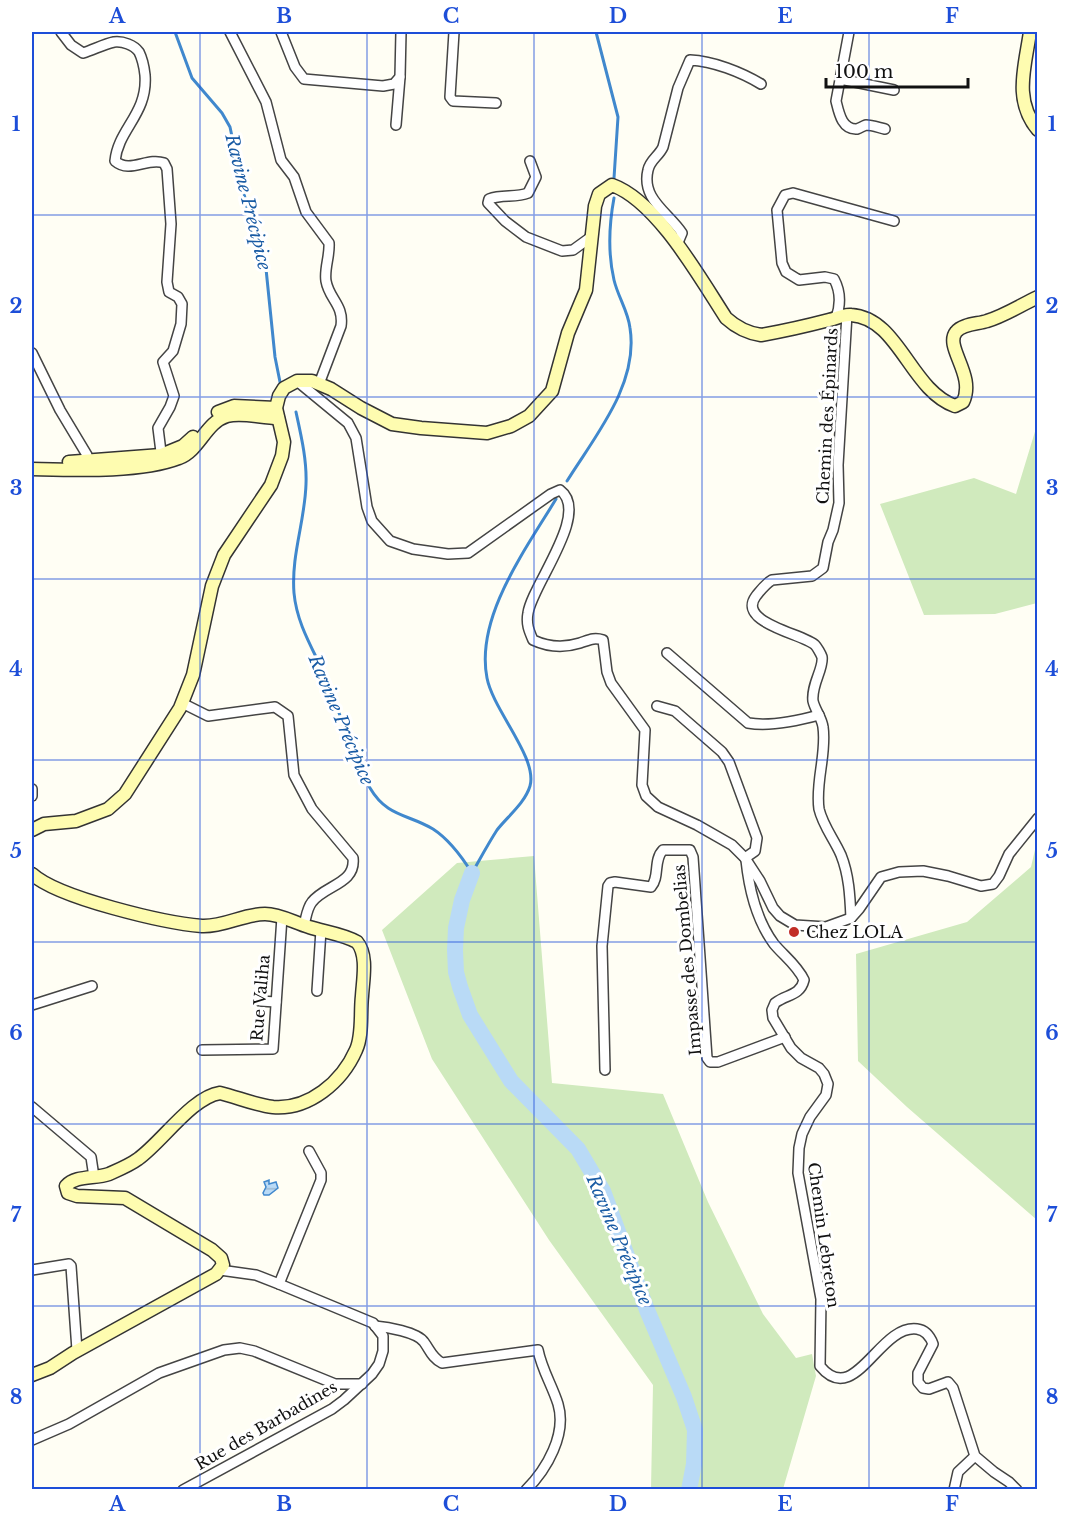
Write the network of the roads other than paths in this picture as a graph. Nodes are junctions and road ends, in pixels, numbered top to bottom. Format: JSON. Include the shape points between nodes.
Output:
{"nodes":[{"id":1,"x":61,"y":32,"type":"edge"},
{"id":2,"x":230,"y":32,"type":"edge"},
{"id":3,"x":282,"y":32,"type":"edge"},
{"id":4,"x":401,"y":32,"type":"edge"},
{"id":5,"x":454,"y":32,"type":"edge"},
{"id":6,"x":849,"y":32,"type":"edge"},
{"id":7,"x":1030,"y":32,"type":"edge"},
{"id":8,"x":400,"y":77,"type":"junction"},
{"id":9,"x":840,"y":79,"type":"junction"},
{"id":10,"x":761,"y":84,"type":"dead end"},
{"id":11,"x":894,"y":90,"type":"dead end"},
{"id":12,"x":496,"y":103,"type":"dead end"},
{"id":13,"x":396,"y":125,"type":"dead end"},
{"id":14,"x":885,"y":129,"type":"dead end"},
{"id":15,"x":1038,"y":130,"type":"edge"},
{"id":16,"x":530,"y":161,"type":"dead end"},
{"id":17,"x":894,"y":220,"type":"dead end"},
{"id":18,"x":591,"y":237,"type":"junction"},
{"id":19,"x":677,"y":245,"type":"junction"},
{"id":20,"x":1038,"y":297,"type":"edge"},
{"id":21,"x":842,"y":316,"type":"junction"},
{"id":22,"x":32,"y":353,"type":"edge"},
{"id":23,"x":297,"y":381,"type":"junction"},
{"id":24,"x":319,"y":384,"type":"junction"},
{"id":25,"x":277,"y":413,"type":"junction"},
{"id":26,"x":162,"y":459,"type":"junction"},
{"id":27,"x":32,"y":462,"type":"edge"},
{"id":28,"x":88,"y":466,"type":"junction"},
{"id":29,"x":32,"y":469,"type":"edge"},
{"id":30,"x":667,"y":653,"type":"dead end"},
{"id":31,"x":182,"y":704,"type":"junction"},
{"id":32,"x":657,"y":706,"type":"dead end"},
{"id":33,"x":819,"y":715,"type":"junction"},
{"id":34,"x":32,"y":789,"type":"edge"},
{"id":35,"x":32,"y":796,"type":"edge"},
{"id":36,"x":1038,"y":818,"type":"edge"},
{"id":37,"x":32,"y":830,"type":"edge"},
{"id":38,"x":745,"y":858,"type":"junction"},
{"id":39,"x":32,"y":874,"type":"edge"},
{"id":40,"x":282,"y":917,"type":"junction"},
{"id":41,"x":851,"y":918,"type":"junction"},
{"id":42,"x":304,"y":925,"type":"junction"},
{"id":43,"x":321,"y":930,"type":"junction"},
{"id":44,"x":92,"y":986,"type":"dead end"},
{"id":45,"x":317,"y":991,"type":"dead end"},
{"id":46,"x":260,"y":1001,"type":"dead end"},
{"id":47,"x":276,"y":1002,"type":"junction"},
{"id":48,"x":32,"y":1005,"type":"edge"},
{"id":49,"x":784,"y":1037,"type":"junction"},
{"id":50,"x":202,"y":1050,"type":"dead end"},
{"id":51,"x":605,"y":1070,"type":"dead end"},
{"id":52,"x":32,"y":1107,"type":"edge"},
{"id":53,"x":309,"y":1151,"type":"dead end"},
{"id":54,"x":94,"y":1177,"type":"junction"},
{"id":55,"x":32,"y":1270,"type":"edge"},
{"id":56,"x":220,"y":1270,"type":"junction"},
{"id":57,"x":279,"y":1284,"type":"junction"},
{"id":58,"x":375,"y":1326,"type":"junction"},
{"id":59,"x":77,"y":1350,"type":"junction"},
{"id":60,"x":32,"y":1375,"type":"edge"},
{"id":61,"x":362,"y":1384,"type":"junction"},
{"id":62,"x":32,"y":1440,"type":"edge"},
{"id":63,"x":975,"y":1456,"type":"junction"},
{"id":64,"x":183,"y":1490,"type":"edge"},
{"id":65,"x":526,"y":1490,"type":"edge"},
{"id":66,"x":954,"y":1490,"type":"edge"},
{"id":67,"x":1017,"y":1490,"type":"edge"}],
"edges":[{"from":1,"to":26,"type":"street","via":[[70,45],[83,53],[125,42],[136,48],[143,60],[145,92],[116,152],[115,162],[129,167],[156,160],[166,169],[171,224],[167,282],[169,292],[182,304],[173,351],[163,362],[174,396],[158,428]]},
{"from":2,"to":24,"type":"street","via":[[266,102],[281,160],[294,177],[306,212],[329,243],[326,284],[342,317]]},
{"from":3,"to":8,"type":"street","via":[[295,67],[304,79],[383,86],[394,84]]},
{"from":4,"to":8,"type":"street"},
{"from":5,"to":12,"type":"street","via":[[450,98]]},
{"from":6,"to":9,"type":"street"},
{"from":7,"to":15,"type":"street","via":[[1022,95],[1024,110]]},
{"from":8,"to":13,"type":"street"},
{"from":9,"to":11,"type":"street"},
{"from":9,"to":14,"type":"street","via":[[836,101],[844,124],[851,129],[866,125]]},
{"from":10,"to":19,"type":"street","via":[[747,75],[690,60],[678,88],[663,147],[648,170],[647,188],[655,203],[682,233]]},
{"from":16,"to":18,"type":"street","via":[[536,177],[528,193],[498,195],[489,198],[488,203],[526,237],[562,251],[573,250]]},
{"from":17,"to":21,"type":"street","via":[[793,193],[780,201],[777,210],[786,272],[799,280],[834,279]]},
{"from":18,"to":19,"type":"street","via":[[599,194],[612,185],[634,197]]},
{"from":18,"to":24,"type":"street","via":[[586,290],[568,333],[552,391],[529,416],[511,426],[488,433],[468,433],[392,424]]},
{"from":19,"to":21,"type":"street","via":[[726,318],[748,333],[761,335]]},
{"from":20,"to":21,"type":"street","via":[[989,321],[957,331],[954,348],[967,394],[955,406],[920,380],[882,328],[870,320]]},
{"from":21,"to":33,"type":"street","name":"Chemin des Épinards","via":[[839,503],[823,568],[812,576],[766,583],[753,607],[756,615],[769,624],[815,644],[822,656],[813,701]]},
{"from":22,"to":28,"type":"street","via":[[87,455]]},
{"from":23,"to":24,"type":"street"},
{"from":23,"to":25,"type":"street","via":[[284,388]]},
{"from":23,"to":38,"type":"street","via":[[348,423],[356,438],[367,507],[372,521],[390,541],[413,549],[468,553],[551,494],[560,490],[567,495],[568,517],[560,543],[528,611],[527,627],[533,640],[544,646],[603,640],[611,683],[645,730],[642,785],[646,796],[658,807],[732,845]]},
{"from":25,"to":26,"type":"street","via":[[225,417],[183,457]]},
{"from":25,"to":31,"type":"street","via":[[284,442],[277,469],[271,485],[224,555],[212,586],[193,675]]},
{"from":26,"to":28,"type":"street"},
{"from":27,"to":28,"type":"street"},
{"from":28,"to":29,"type":"street"},
{"from":30,"to":33,"type":"street","via":[[748,723]]},
{"from":31,"to":37,"type":"street","via":[[124,794],[108,808],[76,821],[44,824]]},
{"from":31,"to":42,"type":"street","via":[[208,716],[274,707],[288,716],[294,775],[312,809],[353,858],[354,866],[351,874],[309,905]]},
{"from":32,"to":38,"type":"street","via":[[675,711],[729,762],[757,838],[755,851]]},
{"from":33,"to":41,"type":"street","name":"Chemin des Épinards","via":[[823,726],[819,808],[847,873]]},
{"from":34,"to":35,"type":"street"},
{"from":36,"to":41,"type":"street","via":[[1009,854],[993,884],[981,886],[923,871],[891,873],[881,877]]},
{"from":38,"to":41,"type":"street","via":[[773,908],[795,925],[826,927]]},
{"from":38,"to":49,"type":"street","name":"Chemin Lebreton","via":[[762,926],[804,980],[801,989],[779,999],[772,1010]]},
{"from":39,"to":40,"type":"street","via":[[49,885],[96,903],[161,920],[203,926],[266,914]]},
{"from":40,"to":42,"type":"street"},
{"from":40,"to":47,"type":"street","name":"Rue Valiha"},
{"from":42,"to":43,"type":"street"},
{"from":43,"to":45,"type":"street"},
{"from":43,"to":54,"type":"street","via":[[357,942],[362,948],[364,965],[356,1050],[335,1082],[316,1096],[275,1107],[210,1094],[137,1160]]},
{"from":44,"to":48,"type":"street"},
{"from":46,"to":47,"type":"street"},
{"from":47,"to":50,"type":"street","name":"Rue Valiha","via":[[273,1049]]},
{"from":49,"to":51,"type":"street","name":"Impasse des Dombelias","via":[[718,1062],[707,1058],[693,857],[690,850],[663,850],[651,887],[615,882],[608,886],[602,946]]},
{"from":49,"to":63,"type":"street","name":"Chemin Lebreton","via":[[796,1054],[819,1068],[828,1084],[826,1095],[802,1134],[798,1173],[821,1299],[820,1366],[836,1378],[843,1378],[863,1368],[895,1334],[912,1329],[924,1332],[933,1344],[918,1373],[918,1382],[923,1388],[948,1382],[953,1388]]},
{"from":52,"to":54,"type":"street","via":[[91,1157]]},
{"from":53,"to":57,"type":"street","via":[[321,1180]]},
{"from":54,"to":56,"type":"street","via":[[69,1182],[68,1193],[125,1198],[212,1250],[221,1258]]},
{"from":55,"to":59,"type":"street","via":[[71,1266]]},
{"from":56,"to":57,"type":"street","via":[[256,1275]]},
{"from":56,"to":59,"type":"street"},
{"from":57,"to":58,"type":"street"},
{"from":58,"to":61,"type":"street","name":"Rue des Barbadines","via":[[382,1336],[383,1351],[379,1364]]},
{"from":58,"to":65,"type":"street","via":[[418,1336],[435,1360],[442,1363],[538,1350],[559,1406],[560,1430],[548,1461]]},
{"from":59,"to":60,"type":"street"},
{"from":61,"to":62,"type":"street","via":[[335,1384],[254,1351],[224,1350],[159,1373],[69,1424]]},
{"from":61,"to":64,"type":"street","name":"Rue des Barbadines","via":[[332,1408]]},
{"from":63,"to":66,"type":"street","via":[[958,1472]]},
{"from":63,"to":67,"type":"street"}]}
